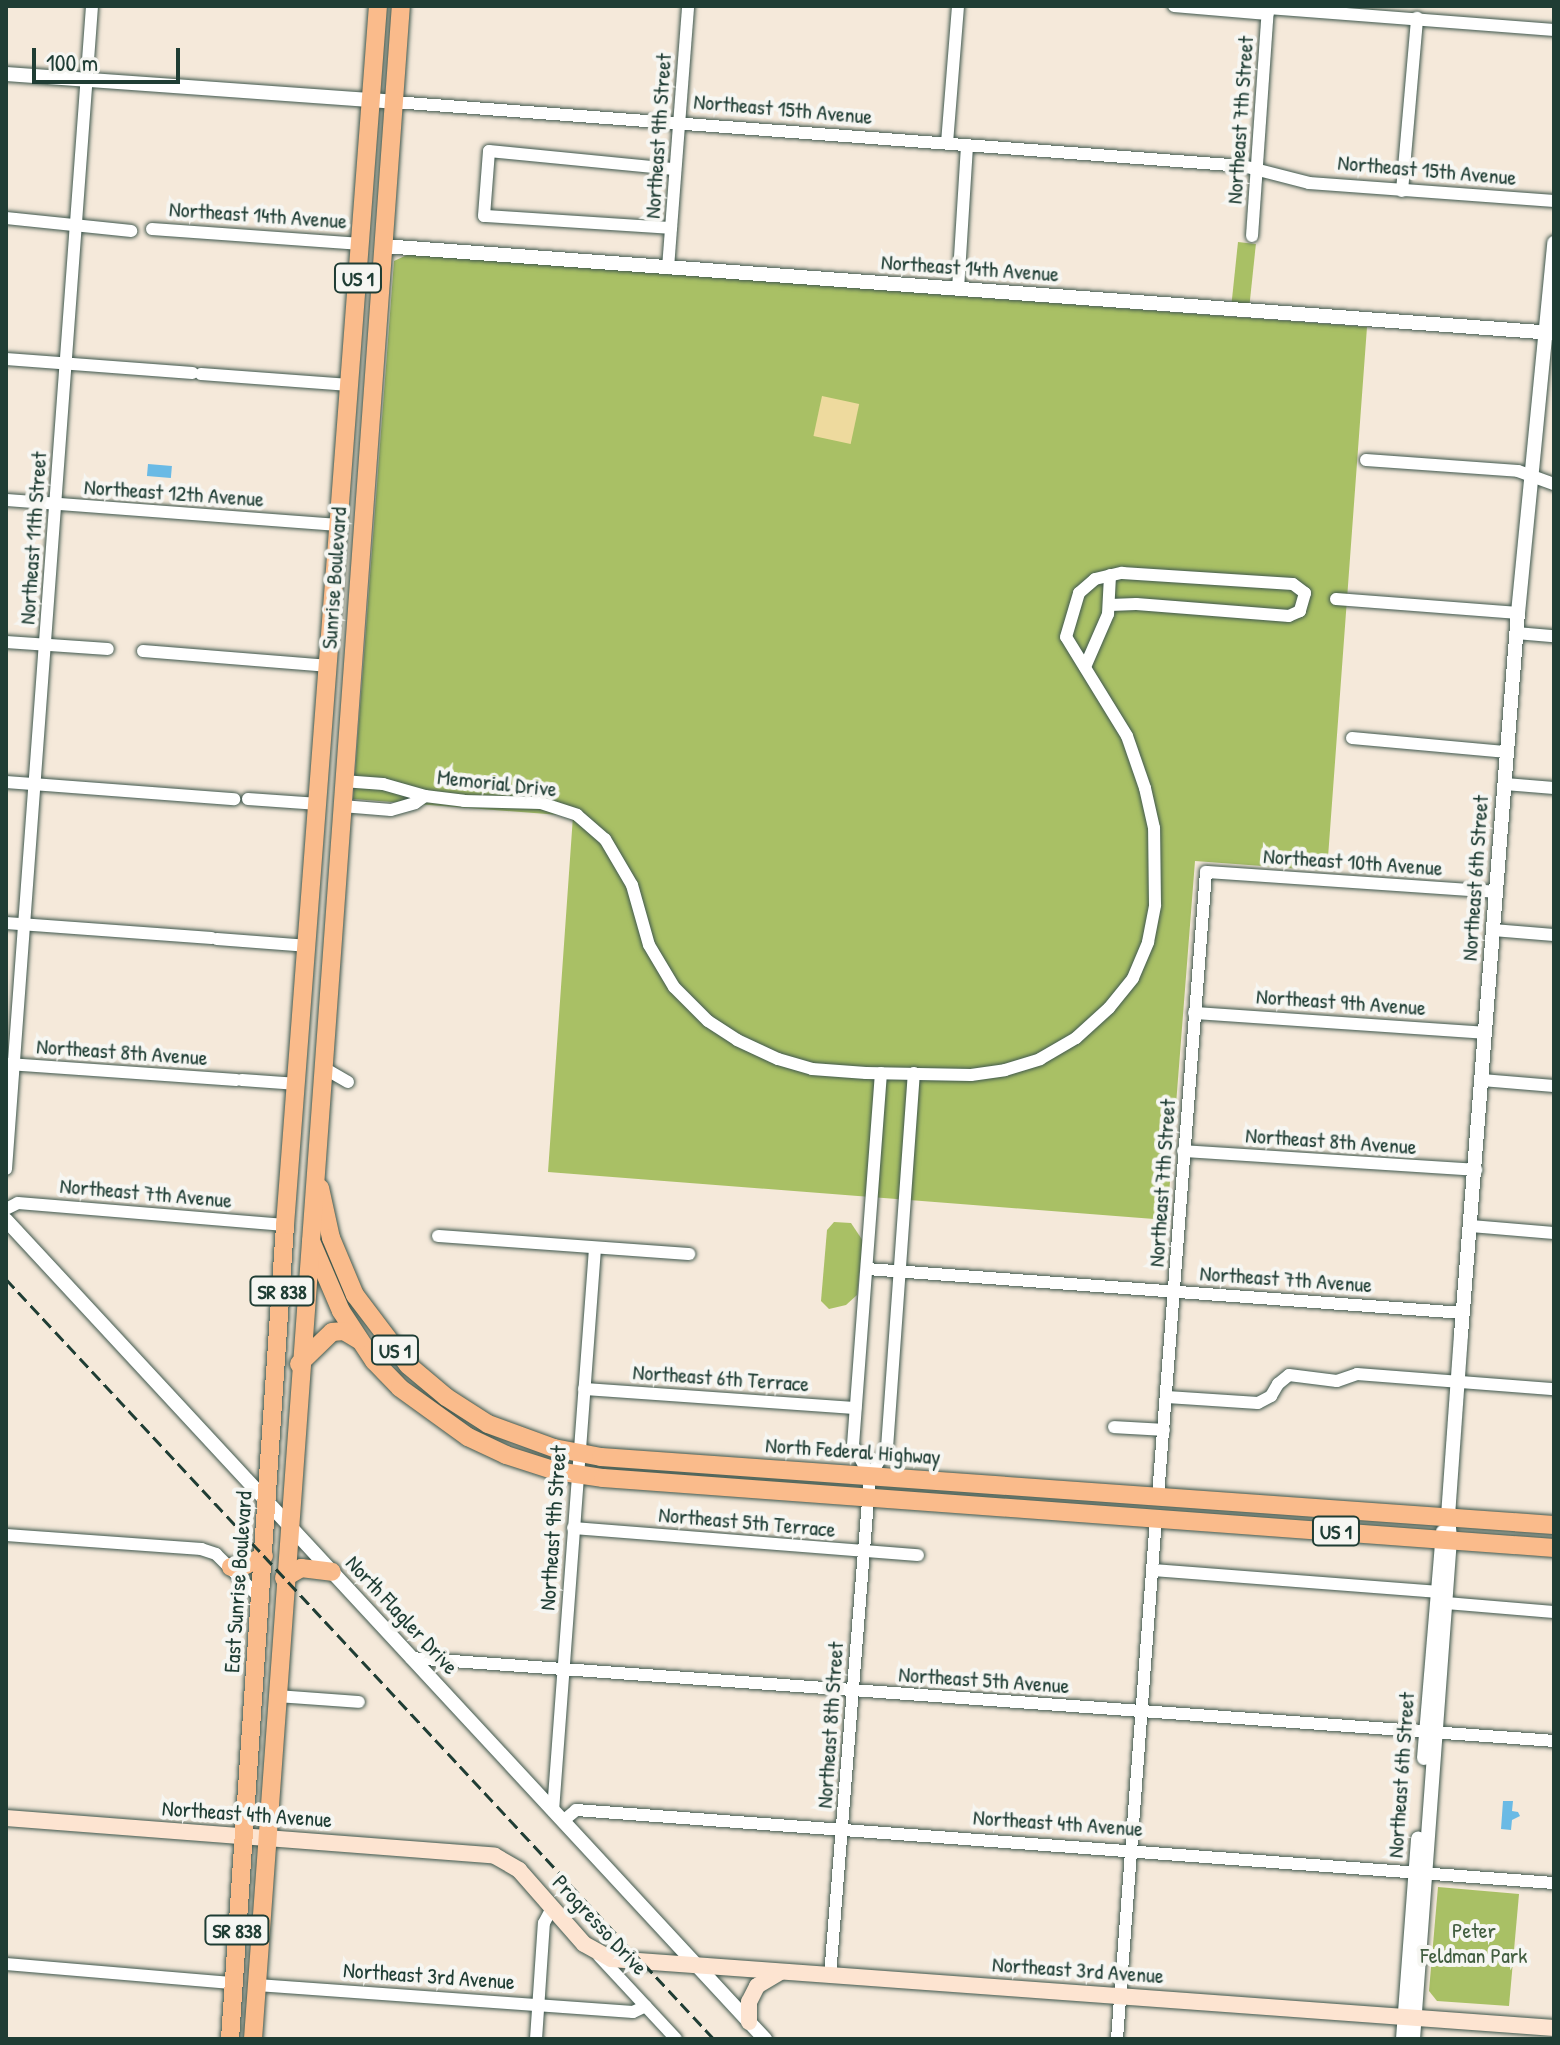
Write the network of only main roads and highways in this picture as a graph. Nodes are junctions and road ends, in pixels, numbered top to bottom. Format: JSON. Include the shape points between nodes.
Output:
{"nodes":[{"id":1,"x":378,"y":6,"type":"edge"},
{"id":2,"x":401,"y":6,"type":"edge"},
{"id":3,"x":339,"y":525,"type":"junction"},
{"id":4,"x":360,"y":562,"type":"junction"},
{"id":5,"x":321,"y":769,"type":"junction"},
{"id":6,"x":342,"y":806,"type":"junction"},
{"id":7,"x":311,"y":913,"type":"junction"},
{"id":8,"x":332,"y":946,"type":"junction"},
{"id":9,"x":294,"y":1129,"type":"junction"},
{"id":10,"x":316,"y":1154,"type":"junction"},
{"id":11,"x":309,"y":1235,"type":"junction"},
{"id":12,"x":360,"y":1341,"type":"junction"},
{"id":13,"x":299,"y":1364,"type":"junction"},
{"id":14,"x":1158,"y":1496,"type":"junction"},
{"id":15,"x":1186,"y":1498,"type":"junction"},
{"id":16,"x":1119,"y":1515,"type":"junction"},
{"id":17,"x":1156,"y":1518,"type":"junction"},
{"id":18,"x":1554,"y":1525,"type":"edge"},
{"id":19,"x":1554,"y":1548,"type":"edge"},
{"id":20,"x":264,"y":1556,"type":"junction"},
{"id":21,"x":231,"y":1567,"type":"road end"},
{"id":22,"x":332,"y":1572,"type":"road end"},
{"id":23,"x":284,"y":1578,"type":"junction"},
{"id":24,"x":260,"y":1598,"type":"junction"},
{"id":25,"x":280,"y":1634,"type":"junction"},
{"id":26,"x":6,"y":1818,"type":"edge"},
{"id":27,"x":245,"y":1835,"type":"junction"},
{"id":28,"x":266,"y":1837,"type":"junction"},
{"id":29,"x":485,"y":1854,"type":"joint"},
{"id":30,"x":599,"y":1955,"type":"joint"},
{"id":31,"x":780,"y":1972,"type":"junction"},
{"id":32,"x":749,"y":2022,"type":"road end"},
{"id":33,"x":1554,"y":2028,"type":"edge"},
{"id":34,"x":230,"y":2039,"type":"edge"},
{"id":35,"x":253,"y":2039,"type":"edge"}],
"edges":[{"from":1,"to":3,"type":"main road","name":"Sunrise Boulevard","number":"US 1"},
{"from":2,"to":4,"type":"main road","name":"Sunrise Boulevard","number":"US 1"},
{"from":3,"to":4,"type":"main road","via":[[353,540]]},
{"from":3,"to":5,"type":"main road","name":"Sunrise Boulevard","number":"US 1"},
{"from":4,"to":6,"type":"main road","name":"Sunrise Boulevard","number":"US 1"},
{"from":5,"to":6,"type":"main road"},
{"from":5,"to":7,"type":"main road","name":"Sunrise Boulevard","number":"US 1"},
{"from":6,"to":8,"type":"main road","name":"Sunrise Boulevard","number":"US 1"},
{"from":7,"to":8,"type":"main road"},
{"from":7,"to":9,"type":"main road","name":"Sunrise Boulevard","number":"US 1"},
{"from":8,"to":10,"type":"main road","name":"Sunrise Boulevard","number":"US 1"},
{"from":9,"to":11,"type":"main road"},
{"from":9,"to":20,"type":"main road","name":"East Sunrise Boulevard","number":"SR 838"},
{"from":10,"to":11,"type":"main road","name":"East Sunrise Boulevard","number":"SR 838"},
{"from":10,"to":14,"type":"main road","name":"North Federal Highway","number":"US 1","via":[[324,1212],[342,1267],[388,1343],[416,1374],[509,1434],[579,1454]]},
{"from":11,"to":12,"type":"main road","name":"North Federal Highway","number":"US 1","via":[[333,1295]]},
{"from":11,"to":13,"type":"main road","name":"East Sunrise Boulevard","number":"SR 838"},
{"from":12,"to":13,"type":"main road","via":[[344,1331],[332,1332]]},
{"from":12,"to":16,"type":"main road","name":"North Federal Highway","number":"US 1","via":[[400,1388],[468,1437],[520,1460],[577,1475]]},
{"from":13,"to":23,"type":"main road","name":"East Sunrise Boulevard","number":"SR 838"},
{"from":14,"to":15,"type":"main road","name":"North Federal Highway","number":"US 1"},
{"from":14,"to":16,"type":"main road"},
{"from":15,"to":17,"type":"main road"},
{"from":15,"to":18,"type":"main road","name":"North Federal Highway","number":"US 1"},
{"from":16,"to":17,"type":"main road","name":"North Federal Highway","number":"US 1"},
{"from":17,"to":19,"type":"main road","name":"North Federal Highway","number":"US 1"},
{"from":20,"to":21,"type":"main road"},
{"from":20,"to":24,"type":"main road","name":"East Sunrise Boulevard","number":"SR 838"},
{"from":22,"to":23,"type":"main road","via":[[301,1568]]},
{"from":23,"to":25,"type":"main road","name":"East Sunrise Boulevard","number":"SR 838"},
{"from":24,"to":25,"type":"main road"},
{"from":24,"to":27,"type":"main road","name":"East Sunrise Boulevard","number":"SR 838"},
{"from":25,"to":28,"type":"main road","name":"East Sunrise Boulevard","number":"SR 838"},
{"from":26,"to":27,"type":"main road","name":"Northeast 4th Avenue"},
{"from":27,"to":28,"type":"main road","name":"Northeast 4th Avenue"},
{"from":27,"to":34,"type":"main road","name":"East Sunrise Boulevard","number":"SR 838"},
{"from":28,"to":29,"type":"main road","name":"Northeast 4th Avenue"},
{"from":28,"to":35,"type":"main road","name":"East Sunrise Boulevard","number":"SR 838"},
{"from":29,"to":30,"type":"main road","name":"Progresso Drive","via":[[519,1870]]},
{"from":30,"to":31,"type":"main road","name":"Northeast 3rd Avenue"},
{"from":31,"to":32,"type":"main road","via":[[757,1986],[749,2002]]},
{"from":31,"to":33,"type":"main road","name":"Northeast 3rd Avenue"}]}
